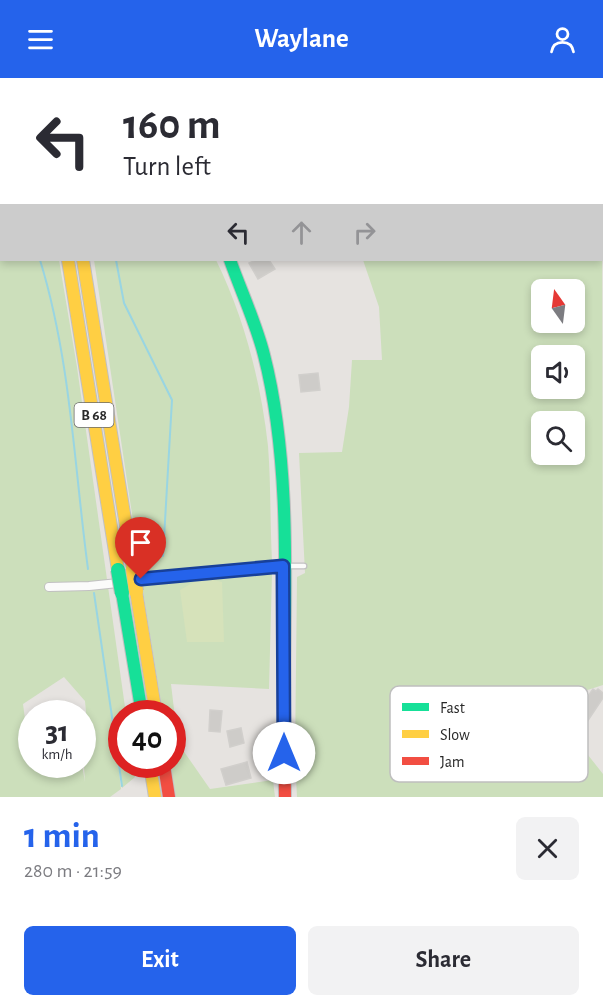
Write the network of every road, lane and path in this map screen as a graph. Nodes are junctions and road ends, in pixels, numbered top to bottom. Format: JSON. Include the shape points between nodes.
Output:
{"nodes":[{"id":1,"x":68,"y":261,"type":"edge"},
{"id":2,"x":83,"y":261,"type":"edge"},
{"id":3,"x":230,"y":261,"type":"edge"},
{"id":4,"x":283,"y":566,"type":"junction"},
{"id":5,"x":304,"y":566,"type":"dead end"},
{"id":6,"x":50,"y":587,"type":"dead end"},
{"id":7,"x":140,"y":700,"type":"edge"},
{"id":8,"x":154,"y":700,"type":"edge"},
{"id":9,"x":285,"y":797,"type":"edge"}],
"edges":[{"from":1,"to":7,"type":"main road","number":"B 68","bridge":true},
{"from":2,"to":8,"type":"main road","number":"B 68","bridge":true},
{"from":3,"to":4,"type":"main road","via":[[264,353],[274,407],[283,505]]},
{"from":4,"to":5,"type":"lane"},
{"from":4,"to":6,"type":"street"},
{"from":4,"to":9,"type":"main road","via":[[278,772]]}]}
